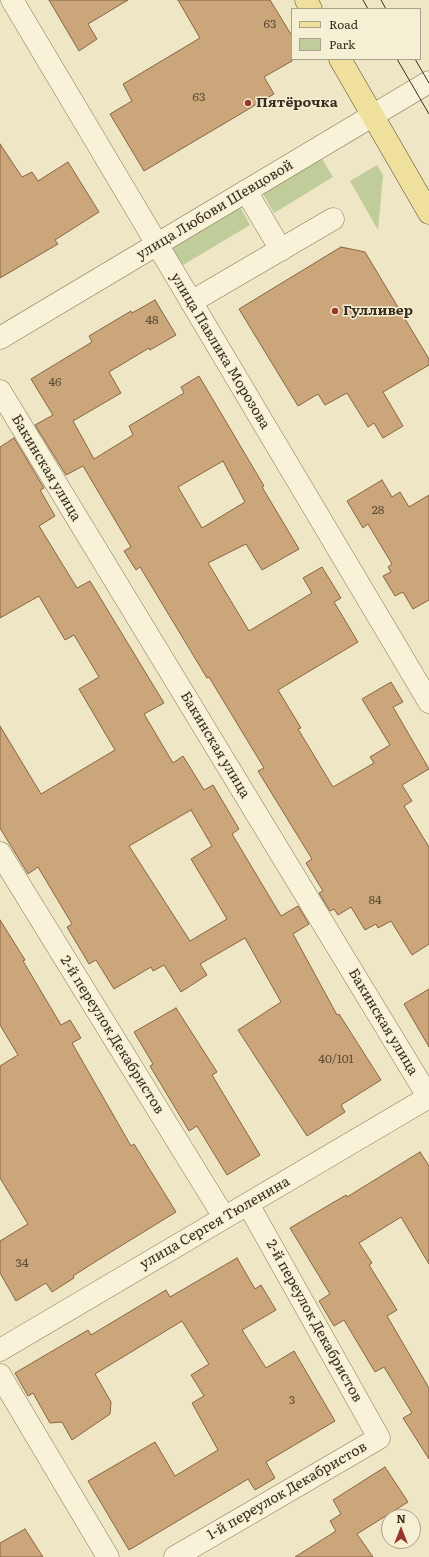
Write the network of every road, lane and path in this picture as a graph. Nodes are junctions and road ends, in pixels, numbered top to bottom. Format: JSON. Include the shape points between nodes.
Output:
{"nodes":[{"id":1,"x":12,"y":0,"type":"edge"},
{"id":2,"x":341,"y":60,"type":"edge"},
{"id":3,"x":429,"y":82,"type":"edge"},
{"id":4,"x":373,"y":116,"type":"junction"},
{"id":5,"x":246,"y":191,"type":"junction"},
{"id":6,"x":429,"y":213,"type":"edge"},
{"id":7,"x":333,"y":219,"type":"dead end"},
{"id":8,"x":157,"y":245,"type":"junction"},
{"id":9,"x":281,"y":250,"type":"junction"},
{"id":10,"x":191,"y":302,"type":"junction"},
{"id":11,"x":0,"y":338,"type":"edge"},
{"id":12,"x":0,"y":391,"type":"edge"},
{"id":13,"x":429,"y":702,"type":"edge"},
{"id":14,"x":0,"y":853,"type":"edge"},
{"id":15,"x":429,"y":1097,"type":"edge"},
{"id":16,"x":248,"y":1204,"type":"junction"},
{"id":17,"x":224,"y":1217,"type":"junction"},
{"id":18,"x":3,"y":1340,"type":"edge"},
{"id":19,"x":0,"y":1375,"type":"edge"},
{"id":20,"x":379,"y":1438,"type":"joint"},
{"id":21,"x":108,"y":1557,"type":"edge"},
{"id":22,"x":175,"y":1557,"type":"edge"}],
"edges":[{"from":1,"to":8,"type":"street","name":"улица Павлика Морозова"},
{"from":2,"to":4,"type":"main road"},
{"from":3,"to":4,"type":"street","name":"улица Любови Шевцовой"},
{"from":4,"to":5,"type":"street","name":"улица Любови Шевцовой"},
{"from":4,"to":6,"type":"main road"},
{"from":5,"to":8,"type":"street","name":"улица Любови Шевцовой"},
{"from":5,"to":9,"type":"street"},
{"from":7,"to":9,"type":"street"},
{"from":8,"to":10,"type":"street","name":"улица Павлика Морозова"},
{"from":8,"to":11,"type":"street","name":"улица Любови Шевцовой"},
{"from":9,"to":10,"type":"street"},
{"from":10,"to":13,"type":"street","name":"улица Павлика Морозова"},
{"from":12,"to":15,"type":"street","name":"Бакинская улица"},
{"from":14,"to":17,"type":"street","name":"2-й переулок Декабристов"},
{"from":15,"to":16,"type":"street","name":"улица Сергея Тюленина"},
{"from":16,"to":17,"type":"street","name":"улица Сергея Тюленина"},
{"from":16,"to":20,"type":"street","name":"2-й переулок Декабристов"},
{"from":17,"to":18,"type":"street","name":"улица Сергея Тюленина"},
{"from":19,"to":21,"type":"street"},
{"from":20,"to":22,"type":"street","name":"1-й переулок Декабристов"}]}
